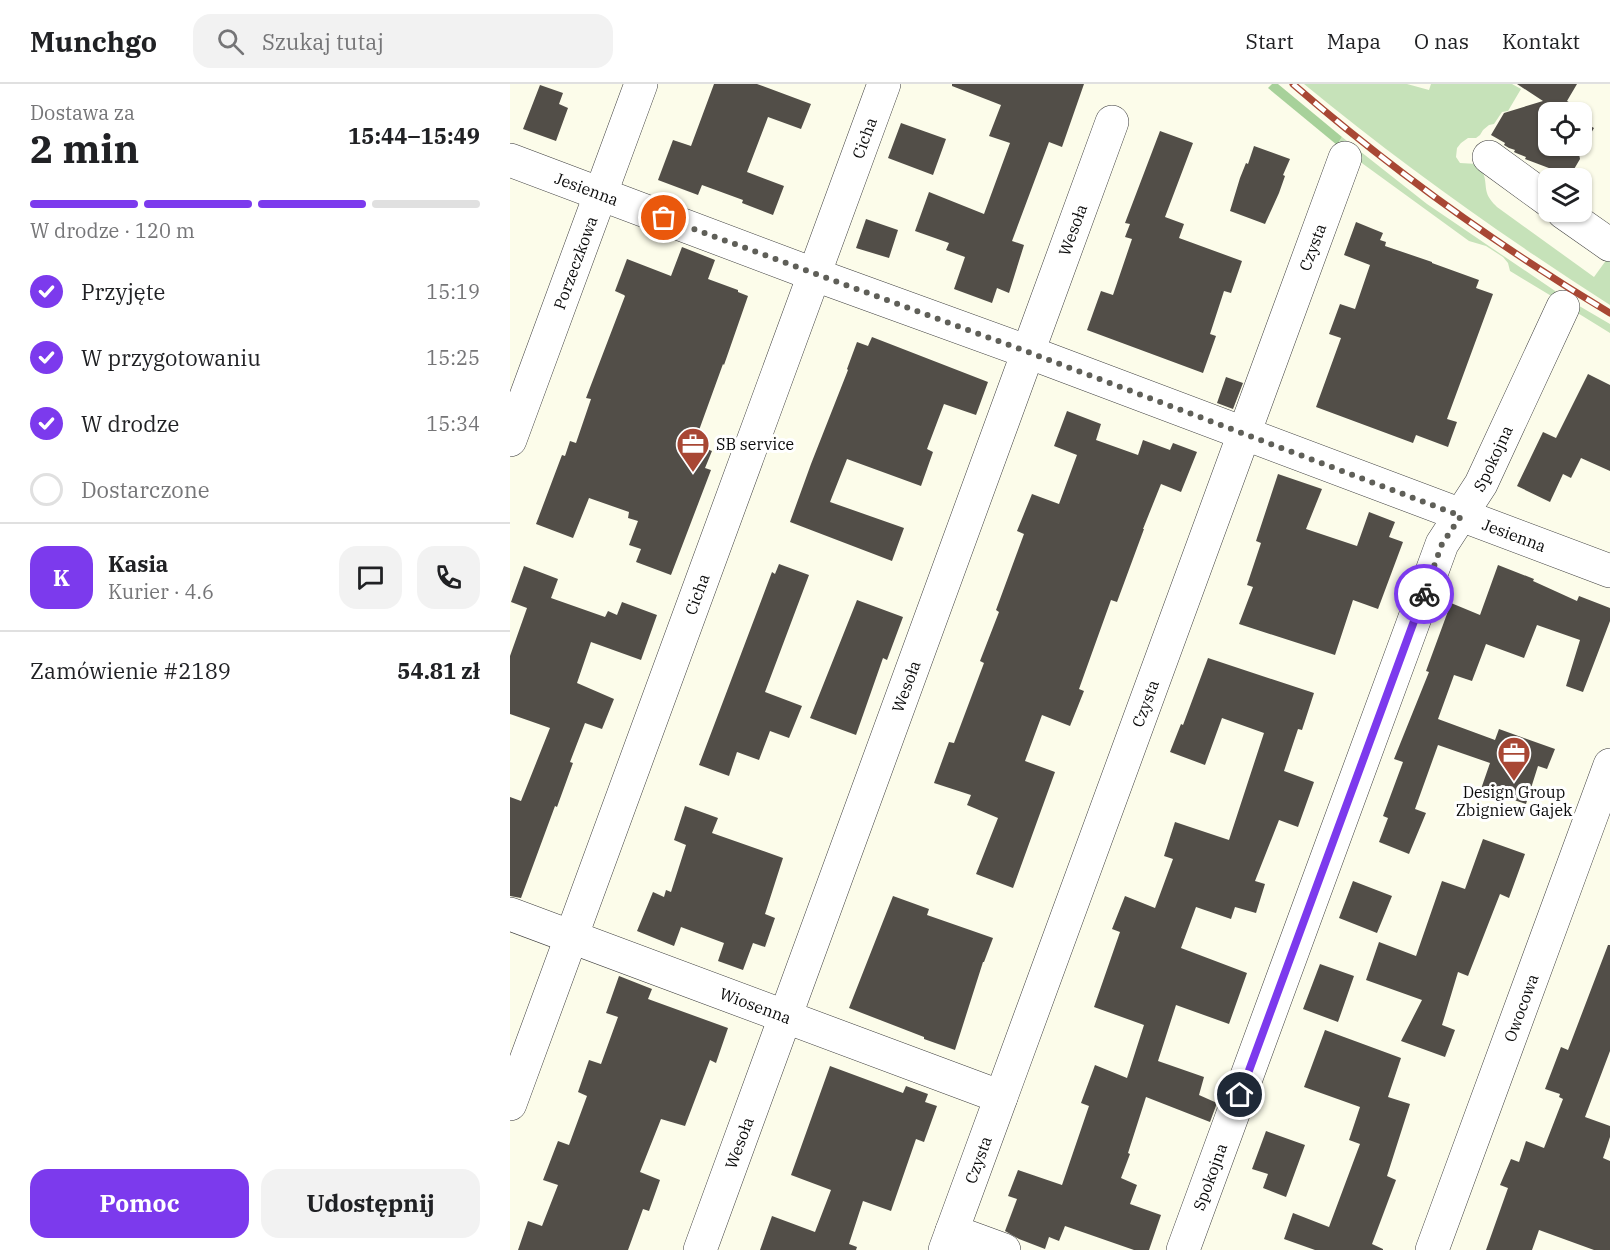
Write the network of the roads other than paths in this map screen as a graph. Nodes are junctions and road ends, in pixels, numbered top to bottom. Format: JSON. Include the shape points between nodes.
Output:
{"nodes":[{"id":1,"x":641,"y":84,"type":"edge"},
{"id":2,"x":884,"y":84,"type":"edge"},
{"id":3,"x":1112,"y":122,"type":"dead end"},
{"id":4,"x":1489,"y":157,"type":"dead end"},
{"id":5,"x":1345,"y":158,"type":"dead end"},
{"id":6,"x":510,"y":160,"type":"edge"},
{"id":7,"x":601,"y":193,"type":"junction"},
{"id":8,"x":1538,"y":193,"type":"edge"},
{"id":9,"x":1576,"y":222,"type":"edge"},
{"id":10,"x":1610,"y":245,"type":"edge"},
{"id":11,"x":813,"y":274,"type":"junction"},
{"id":12,"x":1563,"y":307,"type":"dead end"},
{"id":13,"x":1028,"y":352,"type":"junction"},
{"id":14,"x":1244,"y":434,"type":"junction"},
{"id":15,"x":510,"y":440,"type":"edge"},
{"id":16,"x":1461,"y":516,"type":"junction"},
{"id":17,"x":1610,"y":571,"type":"edge"},
{"id":18,"x":1610,"y":765,"type":"edge"},
{"id":19,"x":510,"y":914,"type":"edge"},
{"id":20,"x":571,"y":937,"type":"junction"},
{"id":21,"x":785,"y":1016,"type":"junction"},
{"id":22,"x":1001,"y":1097,"type":"junction"},
{"id":23,"x":510,"y":1104,"type":"edge"},
{"id":24,"x":948,"y":1240,"type":"edge"},
{"id":25,"x":700,"y":1250,"type":"edge"},
{"id":26,"x":1004,"y":1250,"type":"edge"},
{"id":27,"x":1183,"y":1250,"type":"edge"},
{"id":28,"x":1432,"y":1250,"type":"edge"}],
"edges":[{"from":1,"to":7,"type":"street","name":"Porzeczkowa"},
{"from":2,"to":11,"type":"street","name":"Cicha"},
{"from":3,"to":13,"type":"street","name":"Wesoła"},
{"from":4,"to":8,"type":"street"},
{"from":5,"to":14,"type":"street","name":"Czysta"},
{"from":6,"to":7,"type":"street","name":"Jesienna"},
{"from":7,"to":11,"type":"street","name":"Jesienna"},
{"from":7,"to":15,"type":"street","name":"Porzeczkowa"},
{"from":9,"to":10,"type":"street"},
{"from":11,"to":13,"type":"street","name":"Jesienna"},
{"from":11,"to":20,"type":"street","name":"Cicha"},
{"from":12,"to":16,"type":"street","name":"Spokojna","via":[[1481,484]]},
{"from":13,"to":14,"type":"street","name":"Jesienna"},
{"from":13,"to":21,"type":"street","name":"Wesoła"},
{"from":14,"to":16,"type":"street","name":"Jesienna"},
{"from":14,"to":22,"type":"street","name":"Czysta"},
{"from":16,"to":17,"type":"street","name":"Jesienna"},
{"from":16,"to":27,"type":"street","name":"Spokojna","via":[[1442,544]]},
{"from":18,"to":28,"type":"street","name":"Owocowa"},
{"from":19,"to":20,"type":"street","name":"Wiosenna"},
{"from":20,"to":21,"type":"street","name":"Wiosenna"},
{"from":20,"to":23,"type":"street","name":"Cicha"},
{"from":21,"to":22,"type":"street","name":"Wiosenna"},
{"from":21,"to":25,"type":"street","name":"Wesoła"},
{"from":22,"to":24,"type":"street","name":"Czysta"},
{"from":24,"to":26,"type":"street"}]}
